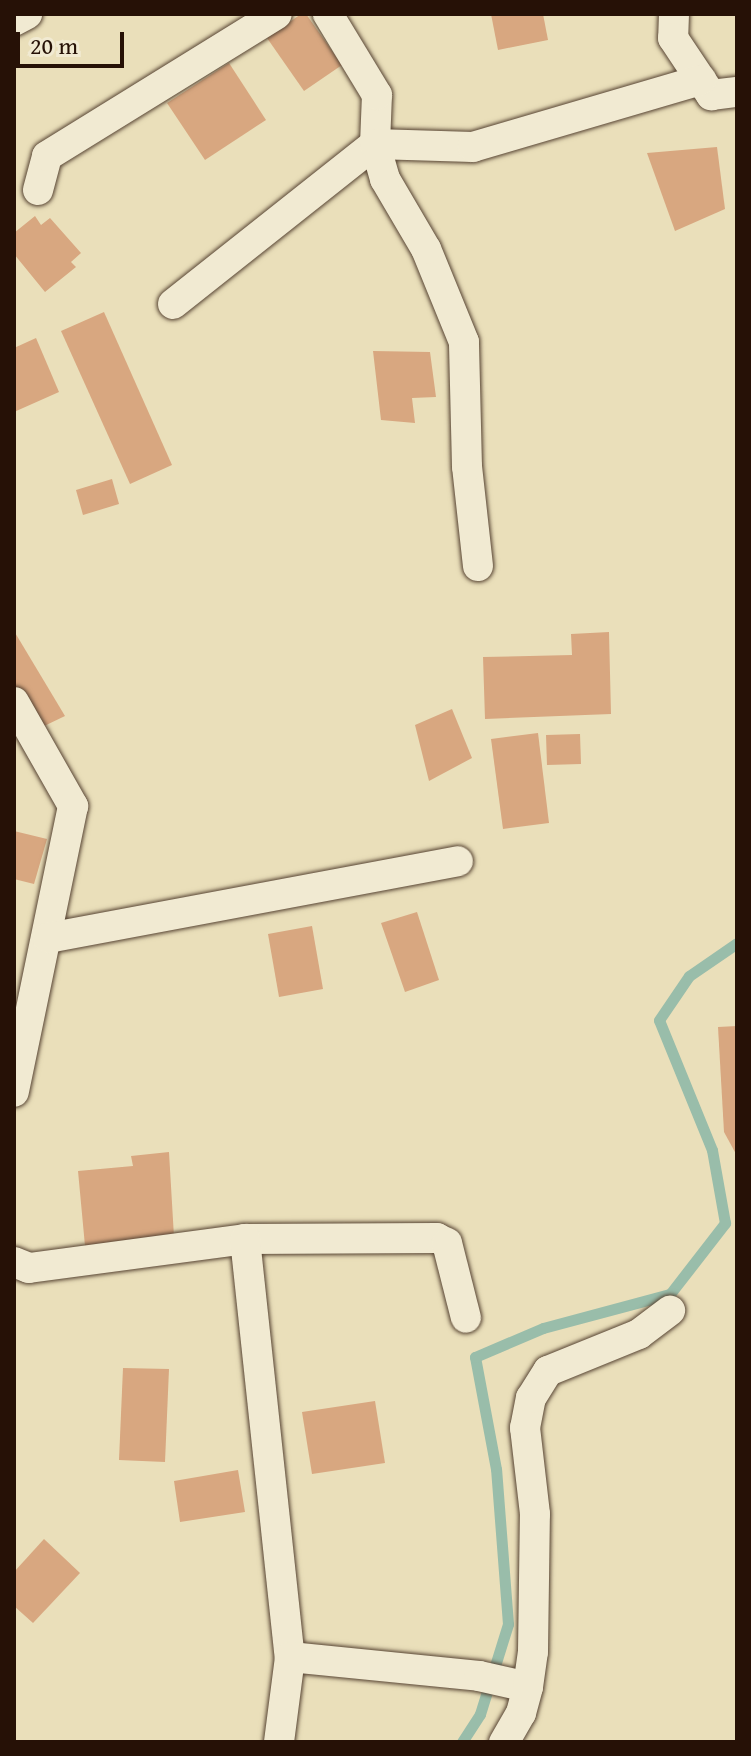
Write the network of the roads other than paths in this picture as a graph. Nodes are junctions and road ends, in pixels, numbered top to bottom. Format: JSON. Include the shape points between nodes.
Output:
{"nodes":[{"id":1,"x":27,"y":14,"type":"edge"},
{"id":2,"x":277,"y":14,"type":"edge"},
{"id":3,"x":328,"y":14,"type":"edge"},
{"id":4,"x":674,"y":14,"type":"edge"},
{"id":5,"x":14,"y":21,"type":"edge"},
{"id":6,"x":701,"y":80,"type":"junction"},
{"id":7,"x":737,"y":92,"type":"edge"},
{"id":8,"x":375,"y":144,"type":"junction"},
{"id":9,"x":38,"y":190,"type":"dead end"},
{"id":10,"x":173,"y":304,"type":"dead end"},
{"id":11,"x":478,"y":566,"type":"dead end"},
{"id":12,"x":14,"y":702,"type":"edge"},
{"id":13,"x":458,"y":861,"type":"dead end"},
{"id":14,"x":48,"y":938,"type":"junction"},
{"id":15,"x":14,"y":1092,"type":"edge"},
{"id":16,"x":245,"y":1239,"type":"junction"},
{"id":17,"x":14,"y":1262,"type":"edge"},
{"id":18,"x":670,"y":1311,"type":"dead end"},
{"id":19,"x":466,"y":1318,"type":"dead end"},
{"id":20,"x":290,"y":1657,"type":"junction"},
{"id":21,"x":525,"y":1686,"type":"junction"},
{"id":22,"x":279,"y":1742,"type":"edge"},
{"id":23,"x":504,"y":1742,"type":"edge"}],
"edges":[{"from":1,"to":5,"type":"street"},
{"from":2,"to":9,"type":"street","via":[[47,156]]},
{"from":3,"to":8,"type":"street","via":[[377,95]]},
{"from":4,"to":6,"type":"street","via":[[673,38]]},
{"from":6,"to":7,"type":"street","via":[[711,95]]},
{"from":6,"to":8,"type":"street","via":[[473,147]]},
{"from":8,"to":10,"type":"street"},
{"from":8,"to":11,"type":"street","via":[[385,179],[426,249],[464,342],[467,467]]},
{"from":12,"to":14,"type":"street","via":[[73,806]]},
{"from":13,"to":14,"type":"street"},
{"from":14,"to":15,"type":"street"},
{"from":16,"to":17,"type":"street","via":[[29,1268]]},
{"from":16,"to":19,"type":"street","via":[[437,1238],[447,1243]]},
{"from":16,"to":20,"type":"street"},
{"from":18,"to":21,"type":"street","via":[[639,1334],[548,1371],[531,1398],[525,1428],[535,1514],[533,1652]]},
{"from":20,"to":21,"type":"street","via":[[479,1676]]},
{"from":20,"to":22,"type":"street"},
{"from":21,"to":23,"type":"street","via":[[521,1713]]}]}
